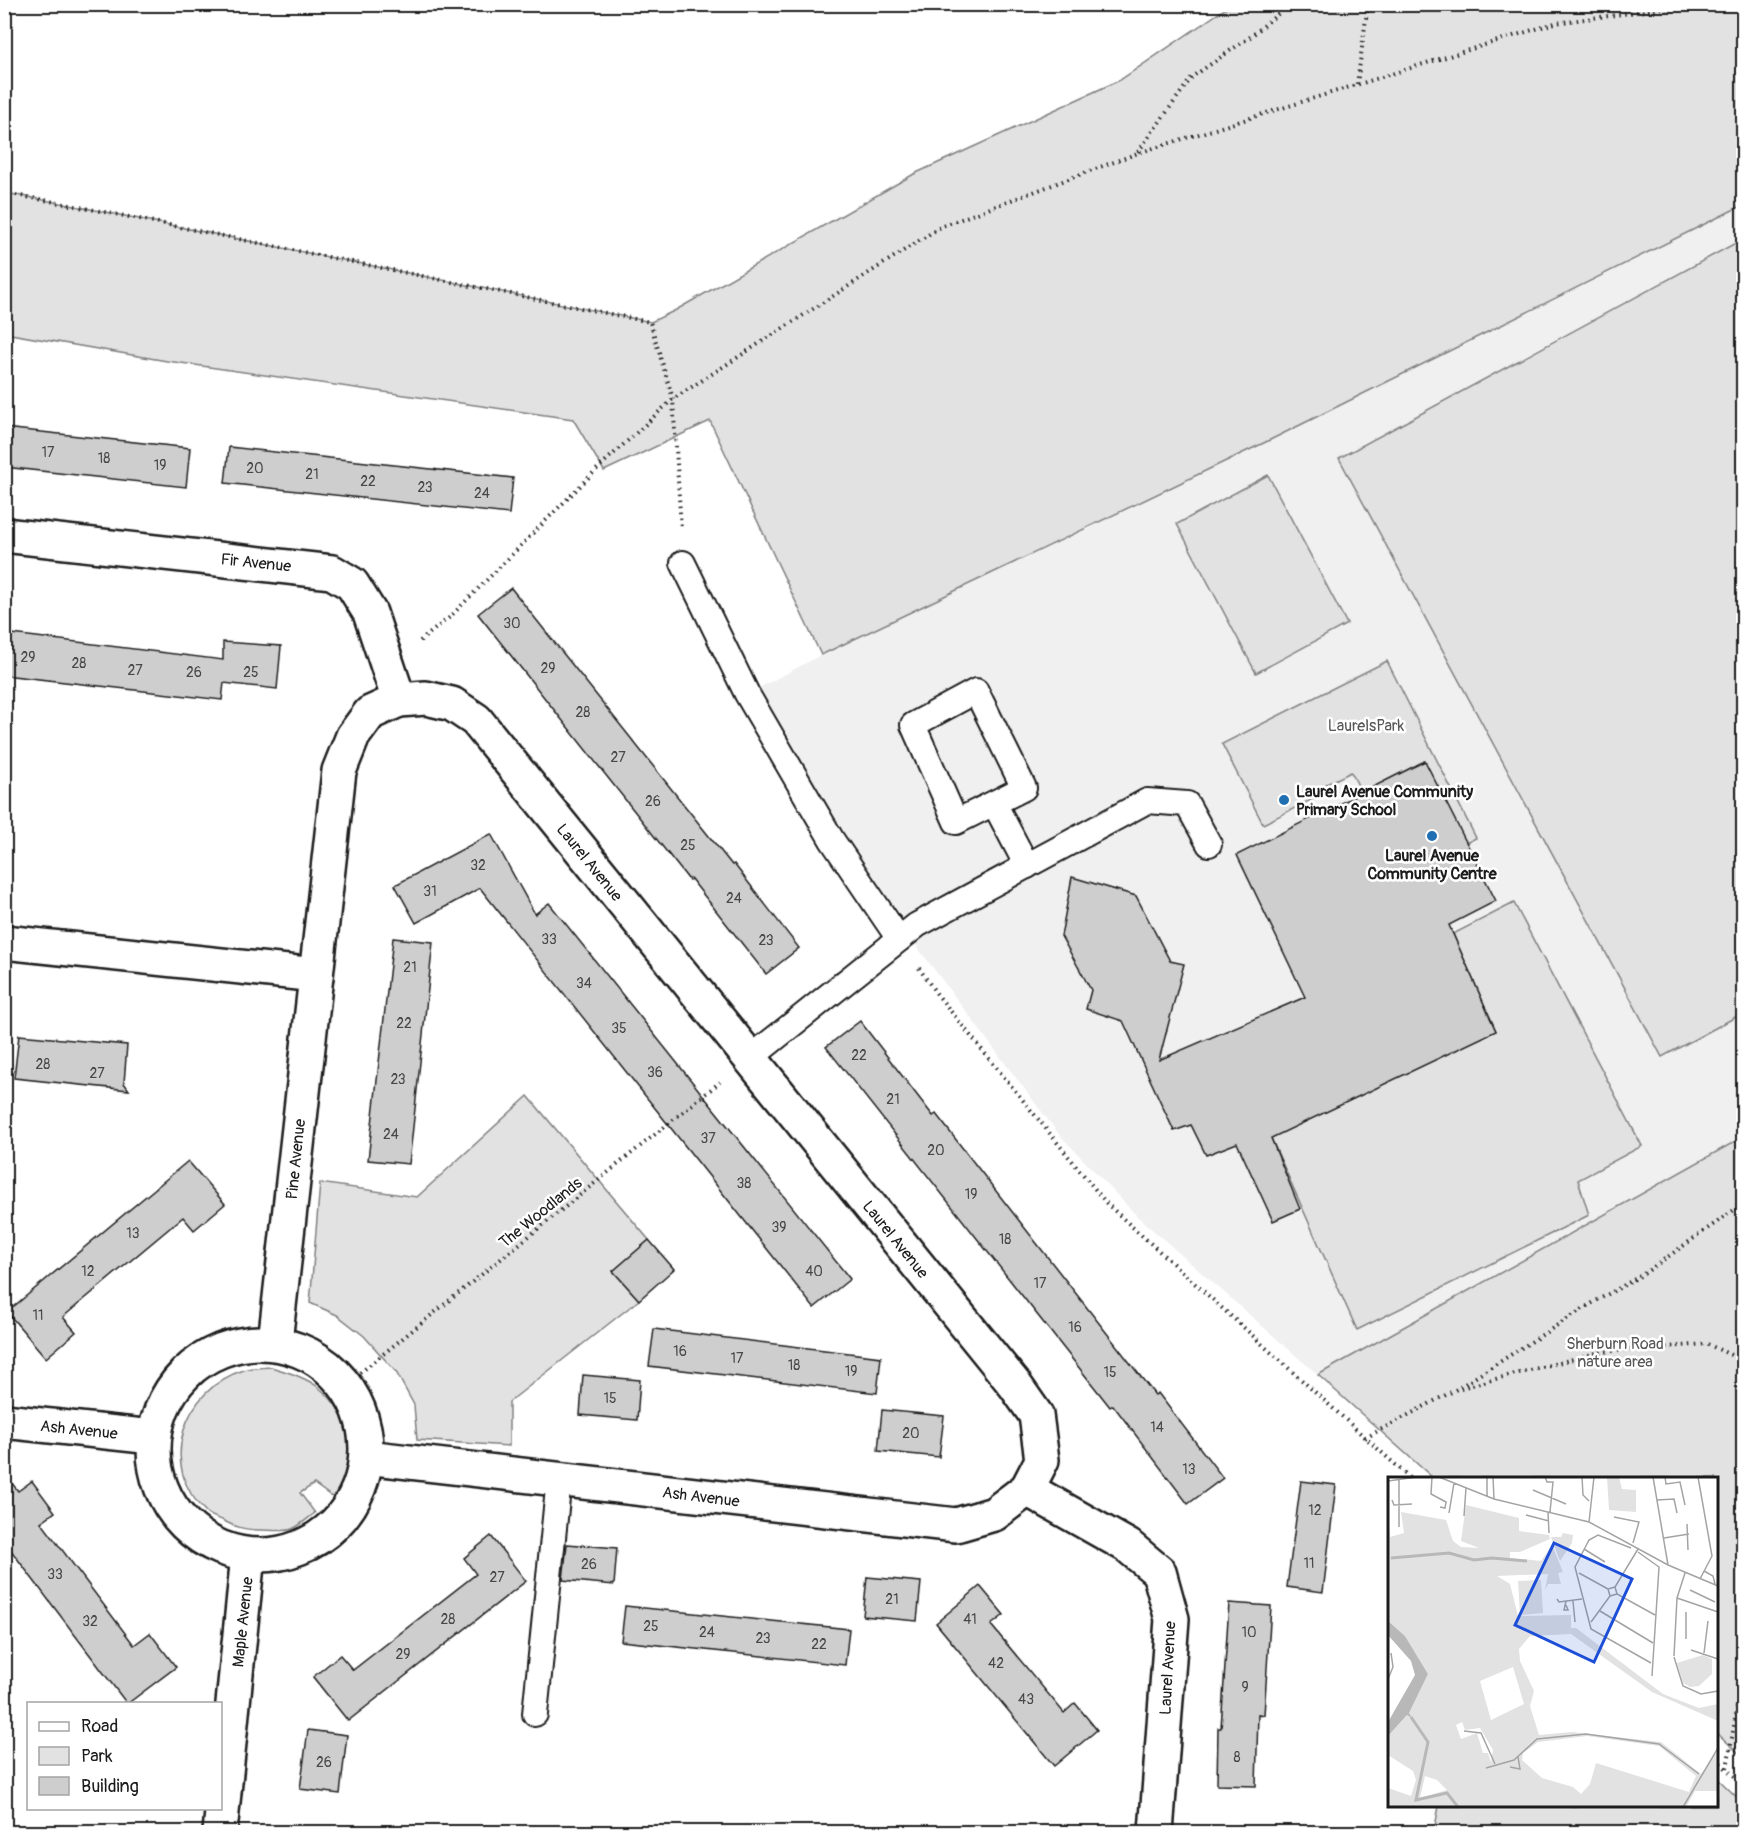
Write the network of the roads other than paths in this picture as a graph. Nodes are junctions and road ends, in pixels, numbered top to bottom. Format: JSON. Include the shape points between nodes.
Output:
{"nodes":[{"id":1,"x":4,"y":535,"type":"edge"},
{"id":2,"x":683,"y":562,"type":"road end"},
{"id":3,"x":412,"y":699,"type":"junction"},
{"id":4,"x":994,"y":803,"type":"junction"},
{"id":5,"x":1209,"y":844,"type":"dead end"},
{"id":6,"x":1027,"y":866,"type":"junction"},
{"id":7,"x":899,"y":939,"type":"junction"},
{"id":8,"x":4,"y":942,"type":"edge"},
{"id":9,"x":316,"y":975,"type":"junction"},
{"id":10,"x":749,"y":1059,"type":"junction"},
{"id":11,"x":275,"y":1342,"type":"junction"},
{"id":12,"x":4,"y":1421,"type":"edge"},
{"id":13,"x":153,"y":1437,"type":"junction"},
{"id":14,"x":366,"y":1457,"type":"junction"},
{"id":15,"x":559,"y":1479,"type":"junction"},
{"id":16,"x":1027,"y":1489,"type":"junction"},
{"id":17,"x":248,"y":1555,"type":"junction"},
{"id":18,"x":535,"y":1714,"type":"dead end"},
{"id":19,"x":220,"y":1833,"type":"edge"},
{"id":20,"x":1156,"y":1833,"type":"edge"}],
"edges":[{"from":1,"to":3,"type":"street","name":"Fir Avenue","via":[[332,572],[352,584],[370,613],[388,667]]},
{"from":2,"to":7,"type":"lane","via":[[747,694],[832,840]]},
{"from":3,"to":9,"type":"street","name":"Pine Avenue","via":[[370,713],[353,736],[339,771]]},
{"from":3,"to":10,"type":"street","name":"Laurel Avenue","via":[[452,704],[476,720]]},
{"from":4,"to":4,"type":"lane","via":[[1024,788],[976,691],[913,725],[956,822]]},
{"from":4,"to":6,"type":"lane"},
{"from":5,"to":6,"type":"lane","via":[[1187,804],[1148,801]]},
{"from":6,"to":7,"type":"lane","via":[[917,925]]},
{"from":7,"to":10,"type":"lane"},
{"from":8,"to":9,"type":"street"},
{"from":9,"to":11,"type":"street","name":"Pine Avenue"},
{"from":10,"to":16,"type":"street","name":"Laurel Avenue","via":[[1036,1415],[1042,1460]]},
{"from":11,"to":13,"type":"street","via":[[233,1345],[193,1366],[164,1402]]},
{"from":11,"to":14,"type":"street","via":[[311,1355],[346,1384],[363,1420]]},
{"from":12,"to":13,"type":"street","name":"Ash Avenue"},
{"from":13,"to":17,"type":"street","via":[[154,1468],[165,1498],[186,1526],[212,1544]]},
{"from":14,"to":15,"type":"street","name":"Ash Avenue"},
{"from":14,"to":17,"type":"street","via":[[354,1500],[330,1529],[294,1550]]},
{"from":15,"to":16,"type":"street","name":"Ash Avenue","via":[[956,1525],[994,1514]]},
{"from":15,"to":18,"type":"lane"},
{"from":16,"to":20,"type":"street","name":"Laurel Avenue","via":[[1128,1546],[1159,1572],[1172,1619]]},
{"from":17,"to":19,"type":"street","name":"Maple Avenue"}]}
